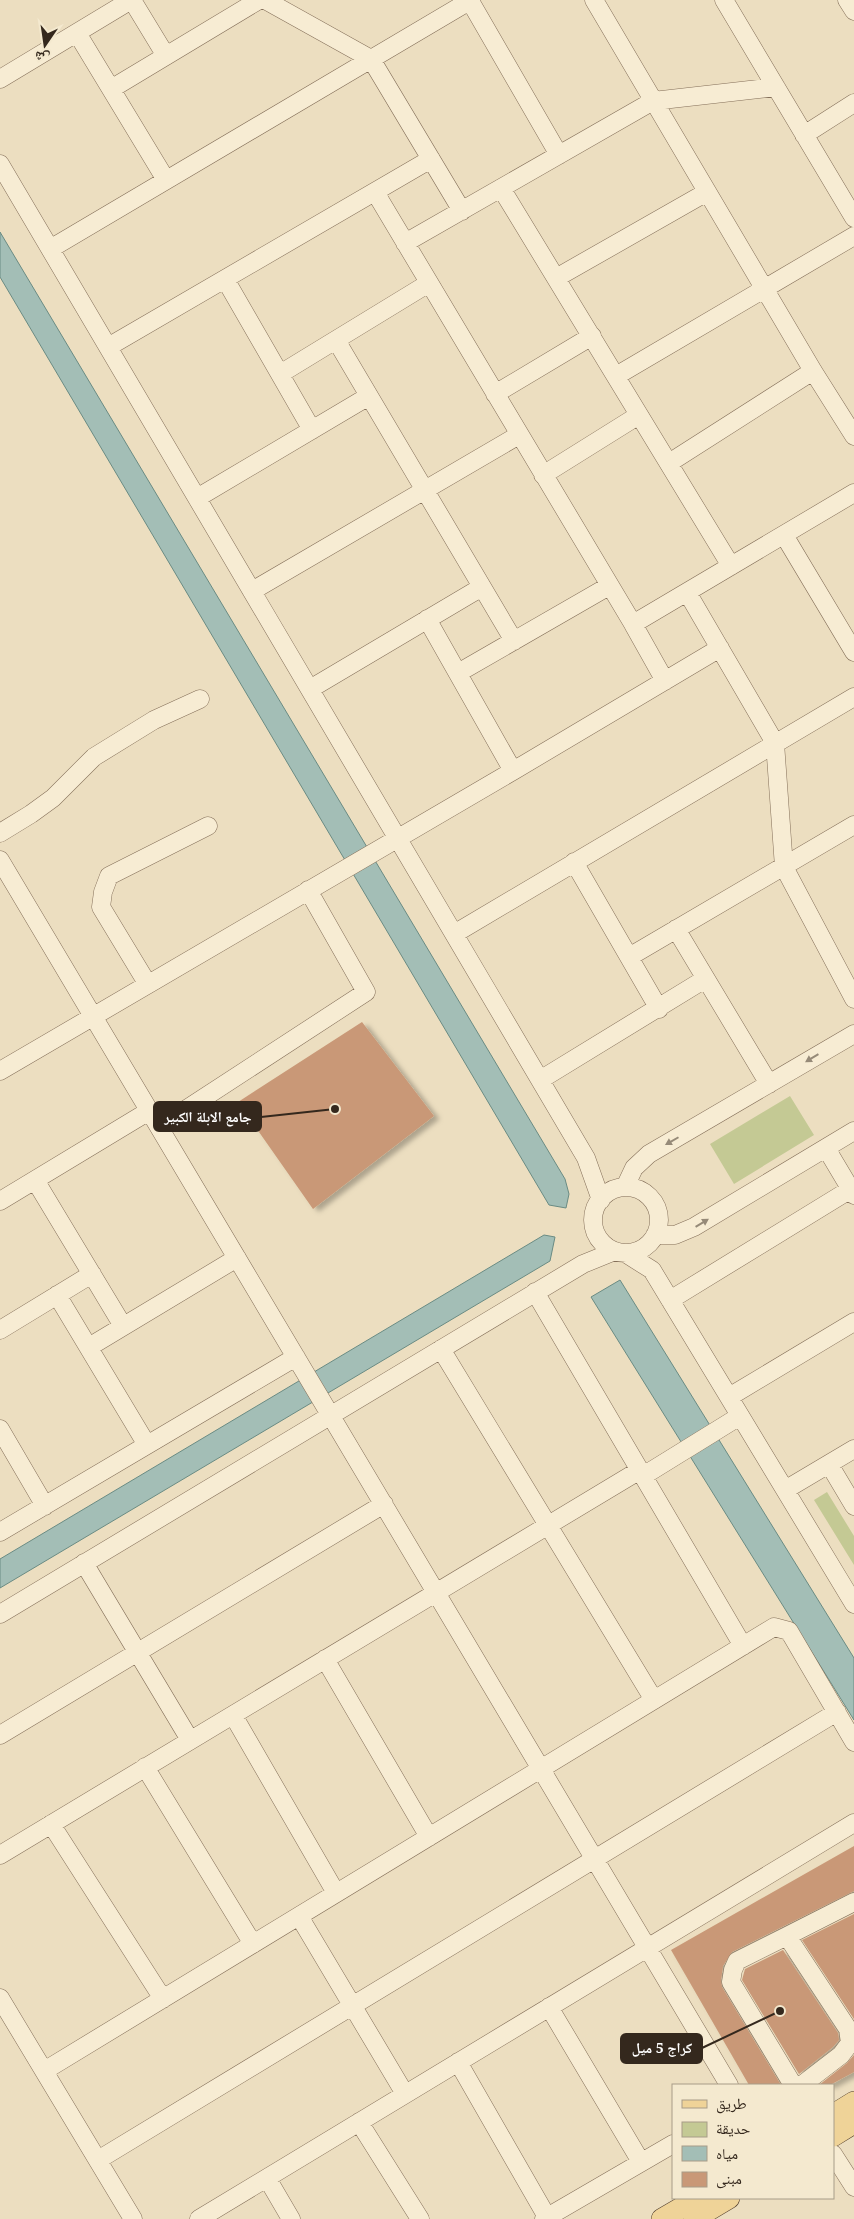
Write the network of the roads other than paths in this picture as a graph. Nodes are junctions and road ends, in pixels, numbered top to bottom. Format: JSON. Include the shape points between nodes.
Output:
{"nodes":[{"id":1,"x":132,"y":0,"type":"edge"},
{"id":2,"x":259,"y":0,"type":"edge"},
{"id":3,"x":265,"y":0,"type":"edge"},
{"id":4,"x":471,"y":0,"type":"edge"},
{"id":5,"x":594,"y":0,"type":"edge"},
{"id":6,"x":724,"y":0,"type":"edge"},
{"id":7,"x":847,"y":0,"type":"edge"},
{"id":8,"x":854,"y":11,"type":"edge"},
{"id":9,"x":77,"y":32,"type":"junction"},
{"id":10,"x":166,"y":56,"type":"junction"},
{"id":11,"x":371,"y":59,"type":"junction"},
{"id":12,"x":0,"y":79,"type":"edge"},
{"id":13,"x":776,"y":88,"type":"junction"},
{"id":14,"x":111,"y":89,"type":"junction"},
{"id":15,"x":653,"y":101,"type":"junction"},
{"id":16,"x":854,"y":103,"type":"edge"},
{"id":17,"x":804,"y":135,"type":"junction"},
{"id":18,"x":560,"y":155,"type":"junction"},
{"id":19,"x":431,"y":159,"type":"junction"},
{"id":20,"x":0,"y":164,"type":"edge"},
{"id":21,"x":166,"y":180,"type":"junction"},
{"id":22,"x":501,"y":188,"type":"junction"},
{"id":23,"x":375,"y":192,"type":"junction"},
{"id":24,"x":708,"y":192,"type":"junction"},
{"id":25,"x":462,"y":211,"type":"junction"},
{"id":26,"x":854,"y":218,"type":"edge"},
{"id":27,"x":854,"y":236,"type":"edge"},
{"id":28,"x":405,"y":243,"type":"junction"},
{"id":29,"x":50,"y":249,"type":"junction"},
{"id":30,"x":556,"y":278,"type":"junction"},
{"id":31,"x":226,"y":279,"type":"junction"},
{"id":32,"x":429,"y":283,"type":"junction"},
{"id":33,"x":764,"y":288,"type":"junction"},
{"id":34,"x":592,"y":336,"type":"junction"},
{"id":35,"x":336,"y":340,"type":"junction"},
{"id":36,"x":108,"y":347,"type":"junction"},
{"id":37,"x":813,"y":371,"type":"junction"},
{"id":38,"x":280,"y":374,"type":"junction"},
{"id":39,"x":616,"y":376,"type":"junction"},
{"id":40,"x":495,"y":394,"type":"junction"},
{"id":41,"x":369,"y":396,"type":"junction"},
{"id":42,"x":639,"y":415,"type":"junction"},
{"id":43,"x":312,"y":430,"type":"junction"},
{"id":44,"x":519,"y":435,"type":"junction"},
{"id":45,"x":854,"y":436,"type":"edge"},
{"id":46,"x":669,"y":463,"type":"junction"},
{"id":47,"x":543,"y":475,"type":"junction"},
{"id":48,"x":424,"y":490,"type":"junction"},
{"id":49,"x":854,"y":494,"type":"edge"},
{"id":50,"x":197,"y":498,"type":"junction"},
{"id":51,"x":784,"y":535,"type":"junction"},
{"id":52,"x":732,"y":566,"type":"junction"},
{"id":53,"x":609,"y":586,"type":"junction"},
{"id":54,"x":482,"y":587,"type":"junction"},
{"id":55,"x":252,"y":590,"type":"junction"},
{"id":56,"x":688,"y":592,"type":"junction"},
{"id":57,"x":427,"y":619,"type":"junction"},
{"id":58,"x":633,"y":624,"type":"junction"},
{"id":59,"x":514,"y":641,"type":"junction"},
{"id":60,"x":720,"y":648,"type":"junction"},
{"id":61,"x":854,"y":652,"type":"edge"},
{"id":62,"x":458,"y":673,"type":"junction"},
{"id":63,"x":665,"y":681,"type":"junction"},
{"id":64,"x":310,"y":689,"type":"junction"},
{"id":65,"x":854,"y":697,"type":"edge"},
{"id":66,"x":200,"y":699,"type":"dead end"},
{"id":67,"x":775,"y":743,"type":"junction"},
{"id":68,"x":513,"y":771,"type":"junction"},
{"id":69,"x":854,"y":825,"type":"edge"},
{"id":70,"x":208,"y":826,"type":"dead end"},
{"id":71,"x":0,"y":833,"type":"edge"},
{"id":72,"x":398,"y":838,"type":"junction"},
{"id":73,"x":574,"y":862,"type":"junction"},
{"id":74,"x":1,"y":864,"type":"edge"},
{"id":75,"x":784,"y":867,"type":"junction"},
{"id":76,"x":308,"y":890,"type":"junction"},
{"id":77,"x":676,"y":929,"type":"junction"},
{"id":78,"x":454,"y":934,"type":"junction"},
{"id":79,"x":629,"y":957,"type":"junction"},
{"id":80,"x":705,"y":979,"type":"junction"},
{"id":81,"x":147,"y":983,"type":"junction"},
{"id":82,"x":854,"y":999,"type":"edge"},
{"id":83,"x":658,"y":1009,"type":"junction"},
{"id":84,"x":92,"y":1015,"type":"junction"},
{"id":85,"x":854,"y":1034,"type":"edge"},
{"id":86,"x":0,"y":1071,"type":"edge"},
{"id":87,"x":540,"y":1080,"type":"junction"},
{"id":88,"x":769,"y":1084,"type":"junction"},
{"id":89,"x":150,"y":1111,"type":"junction"},
{"id":90,"x":158,"y":1127,"type":"junction"},
{"id":91,"x":854,"y":1131,"type":"edge"},
{"id":92,"x":826,"y":1148,"type":"junction"},
{"id":93,"x":586,"y":1158,"type":"junction"},
{"id":94,"x":35,"y":1180,"type":"junction"},
{"id":95,"x":621,"y":1188,"type":"junction"},
{"id":96,"x":852,"y":1192,"type":"edge"},
{"id":97,"x":601,"y":1200,"type":"junction"},
{"id":98,"x":0,"y":1201,"type":"edge"},
{"id":99,"x":594,"y":1228,"type":"junction"},
{"id":100,"x":654,"y":1238,"type":"junction"},
{"id":101,"x":620,"y":1252,"type":"junction"},
{"id":102,"x":237,"y":1258,"type":"junction"},
{"id":103,"x":583,"y":1264,"type":"junction"},
{"id":104,"x":652,"y":1270,"type":"junction"},
{"id":105,"x":92,"y":1274,"type":"junction"},
{"id":106,"x":536,"y":1292,"type":"junction"},
{"id":107,"x":57,"y":1296,"type":"junction"},
{"id":108,"x":670,"y":1300,"type":"junction"},
{"id":109,"x":854,"y":1322,"type":"edge"},
{"id":110,"x":123,"y":1326,"type":"junction"},
{"id":111,"x":0,"y":1330,"type":"edge"},
{"id":112,"x":89,"y":1347,"type":"junction"},
{"id":113,"x":441,"y":1349,"type":"junction"},
{"id":114,"x":296,"y":1357,"type":"junction"},
{"id":115,"x":728,"y":1397,"type":"junction"},
{"id":116,"x":330,"y":1415,"type":"junction"},
{"id":117,"x":740,"y":1416,"type":"junction"},
{"id":118,"x":0,"y":1429,"type":"edge"},
{"id":119,"x":146,"y":1445,"type":"junction"},
{"id":120,"x":854,"y":1449,"type":"edge"},
{"id":121,"x":829,"y":1464,"type":"junction"},
{"id":122,"x":641,"y":1473,"type":"junction"},
{"id":123,"x":785,"y":1490,"type":"junction"},
{"id":124,"x":384,"y":1504,"type":"junction"},
{"id":125,"x":45,"y":1506,"type":"junction"},
{"id":126,"x":854,"y":1506,"type":"edge"},
{"id":127,"x":547,"y":1525,"type":"junction"},
{"id":128,"x":0,"y":1532,"type":"edge"},
{"id":129,"x":84,"y":1563,"type":"junction"},
{"id":130,"x":436,"y":1592,"type":"junction"},
{"id":131,"x":854,"y":1604,"type":"edge"},
{"id":132,"x":0,"y":1614,"type":"edge"},
{"id":133,"x":743,"y":1646,"type":"junction"},
{"id":134,"x":137,"y":1652,"type":"junction"},
{"id":135,"x":325,"y":1659,"type":"junction"},
{"id":136,"x":654,"y":1700,"type":"junction"},
{"id":137,"x":836,"y":1712,"type":"junction"},
{"id":138,"x":233,"y":1715,"type":"junction"},
{"id":139,"x":0,"y":1735,"type":"edge"},
{"id":140,"x":190,"y":1740,"type":"junction"},
{"id":141,"x":854,"y":1742,"type":"edge"},
{"id":142,"x":145,"y":1768,"type":"junction"},
{"id":143,"x":541,"y":1769,"type":"junction"},
{"id":144,"x":854,"y":1823,"type":"edge"},
{"id":145,"x":51,"y":1824,"type":"junction"},
{"id":146,"x":429,"y":1837,"type":"junction"},
{"id":147,"x":0,"y":1855,"type":"edge"},
{"id":148,"x":595,"y":1859,"type":"junction"},
{"id":149,"x":336,"y":1893,"type":"junction"},
{"id":150,"x":854,"y":1902,"type":"edge"},
{"id":151,"x":299,"y":1916,"type":"junction"},
{"id":152,"x":787,"y":1936,"type":"junction"},
{"id":153,"x":253,"y":1944,"type":"junction"},
{"id":154,"x":648,"y":1948,"type":"junction"},
{"id":155,"x":0,"y":1998,"type":"edge"},
{"id":156,"x":163,"y":1999,"type":"junction"},
{"id":157,"x":352,"y":2006,"type":"junction"},
{"id":158,"x":549,"y":2007,"type":"junction"},
{"id":159,"x":458,"y":2062,"type":"junction"},
{"id":160,"x":44,"y":2071,"type":"junction"},
{"id":161,"x":729,"y":2084,"type":"edge"},
{"id":162,"x":792,"y":2084,"type":"edge"},
{"id":163,"x":803,"y":2084,"type":"edge"},
{"id":164,"x":405,"y":2094,"type":"junction"},
{"id":165,"x":854,"y":2102,"type":"edge"},
{"id":166,"x":834,"y":2114,"type":"edge"},
{"id":167,"x":359,"y":2122,"type":"junction"},
{"id":168,"x":854,"y":2123,"type":"edge"},
{"id":169,"x":834,"y":2135,"type":"edge"},
{"id":170,"x":672,"y":2145,"type":"edge"},
{"id":171,"x":834,"y":2156,"type":"edge"},
{"id":172,"x":98,"y":2160,"type":"junction"},
{"id":173,"x":641,"y":2162,"type":"junction"},
{"id":174,"x":267,"y":2178,"type":"junction"},
{"id":175,"x":854,"y":2187,"type":"edge"},
{"id":176,"x":696,"y":2199,"type":"edge"},
{"id":177,"x":727,"y":2199,"type":"edge"},
{"id":178,"x":545,"y":2218,"type":"edge"},
{"id":179,"x":134,"y":2219,"type":"edge"},
{"id":180,"x":199,"y":2219,"type":"edge"},
{"id":181,"x":292,"y":2219,"type":"edge"},
{"id":182,"x":420,"y":2219,"type":"edge"},
{"id":183,"x":662,"y":2219,"type":"edge"},
{"id":184,"x":694,"y":2219,"type":"edge"}],
"edges":[{"from":1,"to":9,"type":"street"},
{"from":1,"to":10,"type":"street"},
{"from":2,"to":10,"type":"street"},
{"from":3,"to":11,"type":"street"},
{"from":4,"to":11,"type":"street"},
{"from":4,"to":18,"type":"street"},
{"from":5,"to":15,"type":"street"},
{"from":6,"to":13,"type":"street"},
{"from":7,"to":8,"type":"street"},
{"from":9,"to":12,"type":"street"},
{"from":9,"to":14,"type":"street"},
{"from":10,"to":14,"type":"street"},
{"from":11,"to":19,"type":"street"},
{"from":11,"to":21,"type":"street"},
{"from":13,"to":15,"type":"street"},
{"from":13,"to":17,"type":"street"},
{"from":14,"to":21,"type":"street"},
{"from":15,"to":18,"type":"street"},
{"from":15,"to":24,"type":"street"},
{"from":16,"to":17,"type":"street"},
{"from":17,"to":26,"type":"street"},
{"from":18,"to":22,"type":"street"},
{"from":19,"to":23,"type":"street"},
{"from":19,"to":25,"type":"street"},
{"from":20,"to":29,"type":"street"},
{"from":21,"to":29,"type":"street"},
{"from":22,"to":25,"type":"street"},
{"from":22,"to":30,"type":"street"},
{"from":23,"to":28,"type":"street"},
{"from":23,"to":31,"type":"street"},
{"from":24,"to":30,"type":"street"},
{"from":24,"to":33,"type":"street"},
{"from":25,"to":28,"type":"street"},
{"from":27,"to":33,"type":"street"},
{"from":28,"to":32,"type":"street"},
{"from":29,"to":36,"type":"street"},
{"from":30,"to":34,"type":"street"},
{"from":31,"to":36,"type":"street"},
{"from":31,"to":38,"type":"street"},
{"from":32,"to":35,"type":"street"},
{"from":32,"to":40,"type":"street"},
{"from":33,"to":37,"type":"street"},
{"from":33,"to":39,"type":"street"},
{"from":34,"to":39,"type":"street"},
{"from":34,"to":40,"type":"street"},
{"from":35,"to":38,"type":"street"},
{"from":35,"to":41,"type":"street"},
{"from":36,"to":50,"type":"street"},
{"from":37,"to":45,"type":"street"},
{"from":37,"to":46,"type":"street"},
{"from":38,"to":43,"type":"street"},
{"from":39,"to":42,"type":"street"},
{"from":40,"to":44,"type":"street"},
{"from":41,"to":43,"type":"street"},
{"from":41,"to":48,"type":"street"},
{"from":42,"to":46,"type":"street"},
{"from":42,"to":47,"type":"street"},
{"from":43,"to":50,"type":"street"},
{"from":44,"to":47,"type":"street"},
{"from":44,"to":48,"type":"street"},
{"from":46,"to":52,"type":"street"},
{"from":47,"to":53,"type":"street"},
{"from":48,"to":54,"type":"street"},
{"from":48,"to":55,"type":"street"},
{"from":49,"to":51,"type":"street"},
{"from":50,"to":55,"type":"street"},
{"from":51,"to":52,"type":"street"},
{"from":51,"to":61,"type":"street"},
{"from":52,"to":56,"type":"street"},
{"from":53,"to":58,"type":"street"},
{"from":53,"to":59,"type":"street"},
{"from":54,"to":57,"type":"street"},
{"from":54,"to":59,"type":"street"},
{"from":55,"to":64,"type":"street"},
{"from":56,"to":58,"type":"street"},
{"from":56,"to":60,"type":"street"},
{"from":57,"to":62,"type":"street"},
{"from":57,"to":64,"type":"street"},
{"from":58,"to":63,"type":"street"},
{"from":59,"to":62,"type":"street"},
{"from":60,"to":63,"type":"street"},
{"from":60,"to":67,"type":"street"},
{"from":62,"to":68,"type":"street"},
{"from":63,"to":68,"type":"street"},
{"from":64,"to":72,"type":"street"},
{"from":65,"to":67,"type":"street"},
{"from":66,"to":71,"type":"street","via":[[154,720],[94,757],[53,798]]},
{"from":67,"to":73,"type":"street"},
{"from":67,"to":75,"type":"street"},
{"from":68,"to":72,"type":"street"},
{"from":69,"to":75,"type":"street"},
{"from":70,"to":81,"type":"street","via":[[109,876],[101,907]]},
{"from":72,"to":76,"type":"street"},
{"from":72,"to":78,"type":"street"},
{"from":73,"to":78,"type":"street"},
{"from":73,"to":79,"type":"street"},
{"from":74,"to":84,"type":"street"},
{"from":75,"to":77,"type":"street"},
{"from":75,"to":82,"type":"street"},
{"from":76,"to":81,"type":"street"},
{"from":76,"to":90,"type":"street","via":[[366,992]]},
{"from":77,"to":79,"type":"street"},
{"from":77,"to":80,"type":"street"},
{"from":78,"to":87,"type":"street"},
{"from":79,"to":83,"type":"street"},
{"from":80,"to":83,"type":"street"},
{"from":80,"to":88,"type":"street"},
{"from":81,"to":84,"type":"street"},
{"from":83,"to":87,"type":"street"},
{"from":84,"to":86,"type":"street"},
{"from":84,"to":89,"type":"street"},
{"from":85,"to":88,"type":"street","one_way":true},
{"from":87,"to":93,"type":"street"},
{"from":88,"to":95,"type":"street","one_way":true,"via":[[649,1154],[634,1168]]},
{"from":89,"to":90,"type":"street"},
{"from":89,"to":94,"type":"street"},
{"from":90,"to":102,"type":"street"},
{"from":91,"to":92,"type":"street"},
{"from":92,"to":96,"type":"street"},
{"from":100,"to":92,"type":"street","one_way":true,"via":[[675,1235],[694,1227]]},
{"from":93,"to":95,"type":"street"},
{"from":93,"to":97,"type":"street"},
{"from":94,"to":98,"type":"street"},
{"from":94,"to":105,"type":"street"},
{"from":95,"to":97,"type":"street"},
{"from":95,"to":100,"type":"street","via":[[644,1192],[651,1199],[659,1216]]},
{"from":96,"to":108,"type":"street"},
{"from":97,"to":99,"type":"street","via":[[594,1213]]},
{"from":99,"to":101,"type":"street","via":[[606,1246]]},
{"from":99,"to":103,"type":"street"},
{"from":100,"to":101,"type":"street","via":[[636,1252]]},
{"from":100,"to":104,"type":"street"},
{"from":101,"to":103,"type":"street"},
{"from":101,"to":104,"type":"street"},
{"from":102,"to":110,"type":"street"},
{"from":102,"to":114,"type":"street"},
{"from":103,"to":106,"type":"street"},
{"from":104,"to":108,"type":"street"},
{"from":105,"to":107,"type":"street"},
{"from":105,"to":110,"type":"street"},
{"from":106,"to":113,"type":"street"},
{"from":106,"to":122,"type":"street"},
{"from":107,"to":111,"type":"street"},
{"from":107,"to":112,"type":"street"},
{"from":108,"to":115,"type":"street"},
{"from":109,"to":115,"type":"street"},
{"from":110,"to":112,"type":"street"},
{"from":112,"to":119,"type":"street"},
{"from":113,"to":116,"type":"street"},
{"from":113,"to":127,"type":"street"},
{"from":114,"to":116,"type":"street"},
{"from":114,"to":119,"type":"street"},
{"from":115,"to":117,"type":"street"},
{"from":116,"to":124,"type":"street"},
{"from":116,"to":129,"type":"street"},
{"from":117,"to":122,"type":"street"},
{"from":117,"to":123,"type":"street"},
{"from":118,"to":125,"type":"street"},
{"from":119,"to":125,"type":"street"},
{"from":120,"to":121,"type":"street"},
{"from":121,"to":123,"type":"street"},
{"from":121,"to":126,"type":"street"},
{"from":122,"to":127,"type":"street"},
{"from":122,"to":133,"type":"street"},
{"from":123,"to":131,"type":"street"},
{"from":124,"to":130,"type":"street"},
{"from":124,"to":134,"type":"street"},
{"from":125,"to":128,"type":"street"},
{"from":127,"to":130,"type":"street"},
{"from":127,"to":136,"type":"street"},
{"from":129,"to":132,"type":"street"},
{"from":129,"to":134,"type":"street"},
{"from":130,"to":135,"type":"street"},
{"from":130,"to":143,"type":"street"},
{"from":133,"to":136,"type":"street"},
{"from":133,"to":137,"type":"street","via":[[774,1627],[789,1630]]},
{"from":134,"to":139,"type":"street"},
{"from":134,"to":140,"type":"street"},
{"from":135,"to":138,"type":"street"},
{"from":135,"to":146,"type":"street"},
{"from":136,"to":143,"type":"street"},
{"from":137,"to":141,"type":"street"},
{"from":137,"to":148,"type":"street"},
{"from":138,"to":140,"type":"street"},
{"from":138,"to":149,"type":"street"},
{"from":140,"to":142,"type":"street"},
{"from":142,"to":145,"type":"street"},
{"from":142,"to":153,"type":"street"},
{"from":143,"to":146,"type":"street"},
{"from":143,"to":148,"type":"street"},
{"from":144,"to":154,"type":"street"},
{"from":145,"to":147,"type":"street"},
{"from":145,"to":156,"type":"street"},
{"from":146,"to":149,"type":"street"},
{"from":148,"to":154,"type":"street"},
{"from":148,"to":157,"type":"street"},
{"from":149,"to":151,"type":"street"},
{"from":150,"to":152,"type":"street"},
{"from":151,"to":153,"type":"street"},
{"from":151,"to":157,"type":"street"},
{"from":152,"to":162,"type":"street","via":[[737,1961],[731,1982]]},
{"from":152,"to":163,"type":"street","via":[[848,2029],[850,2043],[842,2055]]},
{"from":153,"to":156,"type":"street"},
{"from":154,"to":158,"type":"street"},
{"from":154,"to":161,"type":"street"},
{"from":155,"to":160,"type":"street"},
{"from":156,"to":160,"type":"street"},
{"from":157,"to":164,"type":"street"},
{"from":157,"to":172,"type":"street"},
{"from":158,"to":159,"type":"street"},
{"from":158,"to":173,"type":"street"},
{"from":159,"to":164,"type":"street"},
{"from":159,"to":178,"type":"street"},
{"from":160,"to":172,"type":"street"},
{"from":164,"to":167,"type":"street"},
{"from":165,"to":166,"type":"main road"},
{"from":167,"to":174,"type":"street"},
{"from":167,"to":182,"type":"street"},
{"from":168,"to":169,"type":"main road"},
{"from":170,"to":173,"type":"street"},
{"from":171,"to":175,"type":"street"},
{"from":172,"to":179,"type":"street"},
{"from":173,"to":178,"type":"street"},
{"from":174,"to":180,"type":"street"},
{"from":174,"to":181,"type":"street"},
{"from":176,"to":183,"type":"main road"},
{"from":177,"to":184,"type":"main road"}]}
